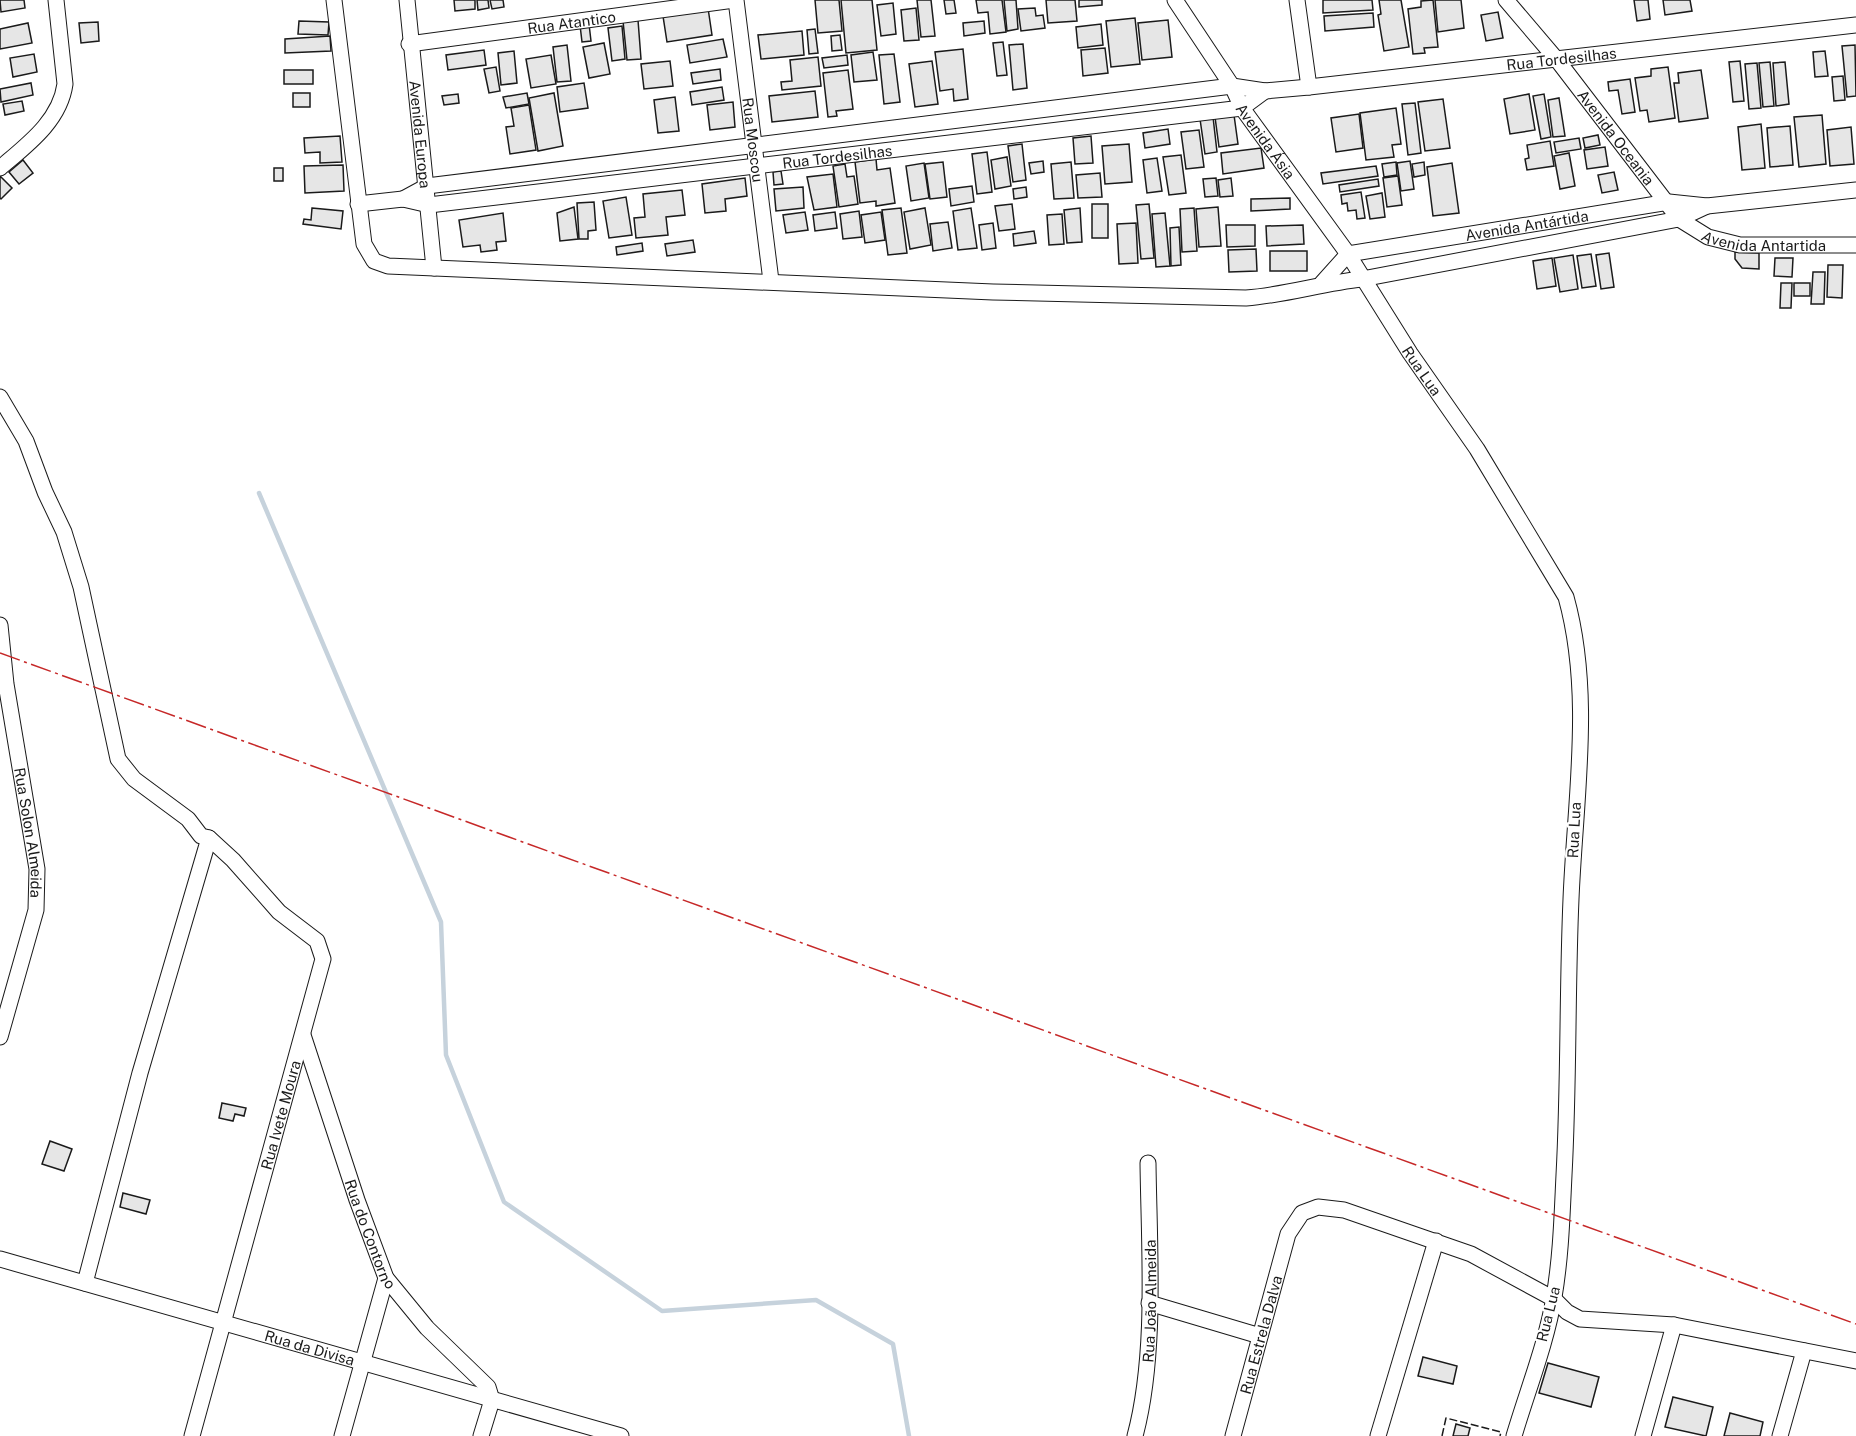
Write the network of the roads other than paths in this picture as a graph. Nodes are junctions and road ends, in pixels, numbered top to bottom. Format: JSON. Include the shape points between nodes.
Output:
{"nodes":[{"id":1,"x":56,"y":0,"type":"edge"},
{"id":2,"x":334,"y":0,"type":"edge"},
{"id":3,"x":407,"y":0,"type":"edge"},
{"id":4,"x":735,"y":0,"type":"edge"},
{"id":5,"x":1175,"y":0,"type":"edge"},
{"id":6,"x":1297,"y":0,"type":"edge"},
{"id":7,"x":1506,"y":0,"type":"edge"},
{"id":8,"x":1856,"y":26,"type":"edge"},
{"id":9,"x":410,"y":44,"type":"junction"},
{"id":10,"x":1558,"y":61,"type":"junction"},
{"id":11,"x":1232,"y":86,"type":"junction"},
{"id":12,"x":1309,"y":87,"type":"junction"},
{"id":13,"x":1265,"y":92,"type":"junction"},
{"id":14,"x":1242,"y":108,"type":"junction"},
{"id":15,"x":756,"y":144,"type":"junction"},
{"id":16,"x":759,"y":167,"type":"junction"},
{"id":17,"x":0,"y":168,"type":"edge"},
{"id":18,"x":427,"y":186,"type":"junction"},
{"id":19,"x":1856,"y":190,"type":"edge"},
{"id":20,"x":403,"y":200,"type":"junction"},
{"id":21,"x":1669,"y":202,"type":"junction"},
{"id":22,"x":358,"y":204,"type":"junction"},
{"id":23,"x":429,"y":205,"type":"junction"},
{"id":24,"x":1707,"y":206,"type":"junction"},
{"id":25,"x":1679,"y":219,"type":"junction"},
{"id":26,"x":1856,"y":245,"type":"edge"},
{"id":27,"x":1348,"y":254,"type":"junction"},
{"id":28,"x":434,"y":268,"type":"junction"},
{"id":29,"x":1362,"y":279,"type":"junction"},
{"id":30,"x":771,"y":281,"type":"junction"},
{"id":31,"x":1322,"y":283,"type":"junction"},
{"id":32,"x":0,"y":397,"type":"edge"},
{"id":33,"x":0,"y":626,"type":"edge"},
{"id":34,"x":209,"y":838,"type":"junction"},
{"id":35,"x":7,"y":982,"type":"edge"},
{"id":36,"x":303,"y":1035,"type":"junction"},
{"id":37,"x":0,"y":1037,"type":"edge"},
{"id":38,"x":1148,"y":1163,"type":"dead end"},
{"id":39,"x":1436,"y":1241,"type":"junction"},
{"id":40,"x":0,"y":1259,"type":"edge"},
{"id":41,"x":386,"y":1278,"type":"junction"},
{"id":42,"x":86,"y":1283,"type":"junction"},
{"id":43,"x":1554,"y":1299,"type":"junction"},
{"id":44,"x":1149,"y":1303,"type":"junction"},
{"id":45,"x":225,"y":1321,"type":"junction"},
{"id":46,"x":1674,"y":1325,"type":"junction"},
{"id":47,"x":1260,"y":1336,"type":"junction"},
{"id":48,"x":1804,"y":1351,"type":"junction"},
{"id":49,"x":362,"y":1360,"type":"junction"},
{"id":50,"x":1856,"y":1361,"type":"edge"},
{"id":51,"x":492,"y":1400,"type":"junction"},
{"id":52,"x":192,"y":1436,"type":"edge"},
{"id":53,"x":342,"y":1436,"type":"edge"},
{"id":54,"x":481,"y":1436,"type":"edge"},
{"id":55,"x":618,"y":1436,"type":"edge"},
{"id":56,"x":1135,"y":1436,"type":"edge"},
{"id":57,"x":1233,"y":1436,"type":"edge"},
{"id":58,"x":1378,"y":1436,"type":"edge"},
{"id":59,"x":1514,"y":1436,"type":"edge"},
{"id":60,"x":1643,"y":1436,"type":"edge"},
{"id":61,"x":1780,"y":1436,"type":"edge"}],
"edges":[{"from":1,"to":17,"type":"street","via":[[65,84],[58,109]]},
{"from":2,"to":22,"type":"street"},
{"from":3,"to":9,"type":"street","name":"Avenida Europa"},
{"from":4,"to":9,"type":"street","name":"Rua Atantico"},
{"from":4,"to":15,"type":"street","name":"Rua Moscou"},
{"from":5,"to":11,"type":"street","name":"Avenida Ásia"},
{"from":6,"to":12,"type":"street"},
{"from":7,"to":10,"type":"street","name":"Avenida Oceania"},
{"from":8,"to":10,"type":"street","name":"Rua Tordesilhas"},
{"from":9,"to":18,"type":"street","name":"Avenida Europa"},
{"from":10,"to":12,"type":"street","name":"Rua Tordesilhas"},
{"from":10,"to":21,"type":"street","name":"Avenida Oceania"},
{"from":11,"to":13,"type":"street","name":"Rua Tordesilhas"},
{"from":11,"to":14,"type":"street","name":"Avenida Ásia"},
{"from":11,"to":15,"type":"street","name":"Rua Tordesilhas"},
{"from":12,"to":13,"type":"street","name":"Rua Tordesilhas"},
{"from":13,"to":14,"type":"street","name":"Rua Tordesilhas"},
{"from":14,"to":16,"type":"street","name":"Rua Tordesilhas"},
{"from":14,"to":27,"type":"street","name":"Avenida Ásia"},
{"from":15,"to":16,"type":"street","name":"Rua Moscou"},
{"from":15,"to":18,"type":"street","name":"Rua Tordesilhas"},
{"from":16,"to":23,"type":"street","name":"Rua Tordesilhas"},
{"from":16,"to":30,"type":"street","name":"Rua Moscou"},
{"from":18,"to":20,"type":"street","name":"Rua Tordesilhas"},
{"from":18,"to":23,"type":"street","name":"Avenida Europa"},
{"from":19,"to":24,"type":"street","name":"Avenida Antártida"},
{"from":20,"to":22,"type":"street","name":"Rua Tordesilhas"},
{"from":20,"to":23,"type":"street","name":"Rua Tordesilhas"},
{"from":21,"to":24,"type":"street","name":"Avenida Antártida"},
{"from":21,"to":25,"type":"street","name":"Avenida Oceania"},
{"from":21,"to":27,"type":"street","name":"Avenida Antártida"},
{"from":22,"to":28,"type":"street","name":"Avenida Antártida","via":[[364,244],[374,261],[388,266]]},
{"from":23,"to":28,"type":"street","name":"Avenida Europa"},
{"from":24,"to":25,"type":"street","name":"Avenida Antártida"},
{"from":25,"to":26,"type":"street","name":"Avenida Antartida","via":[[1708,237],[1750,247]]},
{"from":25,"to":29,"type":"street","name":"Avenida Antártida"},
{"from":27,"to":29,"type":"street","name":"Avenida Ásia"},
{"from":27,"to":31,"type":"street"},
{"from":28,"to":30,"type":"street","name":"Avenida Antártida"},
{"from":29,"to":31,"type":"street","name":"Avenida Antártida"},
{"from":29,"to":43,"type":"street","name":"Rua Lua","via":[[1477,449],[1561,587],[1579,657],[1566,1130],[1561,1244]]},
{"from":30,"to":31,"type":"street","name":"Avenida Antártida","via":[[993,292],[1246,298],[1284,294]]},
{"from":32,"to":34,"type":"street","name":"Rua Ivete Moura","via":[[26,441],[64,532],[81,586],[118,759],[134,779],[188,819],[201,836]]},
{"from":33,"to":35,"type":"street","name":"Rua Solon Almeida","via":[[37,869],[36,910]]},
{"from":34,"to":36,"type":"street","name":"Rua Ivete Moura","via":[[279,912],[321,946],[323,959]]},
{"from":34,"to":42,"type":"street","via":[[140,1073]]},
{"from":35,"to":37,"type":"street","name":"Rua Solon Almeida"},
{"from":36,"to":41,"type":"street","name":"Rua do Contorno"},
{"from":36,"to":45,"type":"street","name":"Rua Ivete Moura"},
{"from":38,"to":44,"type":"street","name":"Rua João Almeida"},
{"from":39,"to":43,"type":"street","via":[[1471,1254]]},
{"from":39,"to":47,"type":"street","name":"Rua Estrela Dalva","via":[[1330,1207],[1302,1213],[1288,1234]]},
{"from":39,"to":58,"type":"street"},
{"from":40,"to":42,"type":"street","name":"Rua da Divisa"},
{"from":41,"to":49,"type":"street"},
{"from":41,"to":51,"type":"street","name":"Rua do Contorno","via":[[427,1328],[488,1387]]},
{"from":42,"to":45,"type":"street","name":"Rua da Divisa"},
{"from":43,"to":46,"type":"street","via":[[1580,1319]]},
{"from":43,"to":59,"type":"street","name":"Rua Lua"},
{"from":44,"to":47,"type":"street"},
{"from":44,"to":56,"type":"street","name":"Rua João Almeida"},
{"from":45,"to":49,"type":"street","name":"Rua da Divisa"},
{"from":45,"to":52,"type":"street","name":"Rua Ivete Moura"},
{"from":46,"to":48,"type":"street"},
{"from":46,"to":60,"type":"street"},
{"from":47,"to":57,"type":"street","name":"Rua Estrela Dalva"},
{"from":48,"to":50,"type":"street"},
{"from":48,"to":61,"type":"street"},
{"from":49,"to":51,"type":"street","name":"Rua da Divisa"},
{"from":49,"to":53,"type":"street"},
{"from":51,"to":54,"type":"street"},
{"from":51,"to":55,"type":"street","name":"Rua da Divisa"}]}
